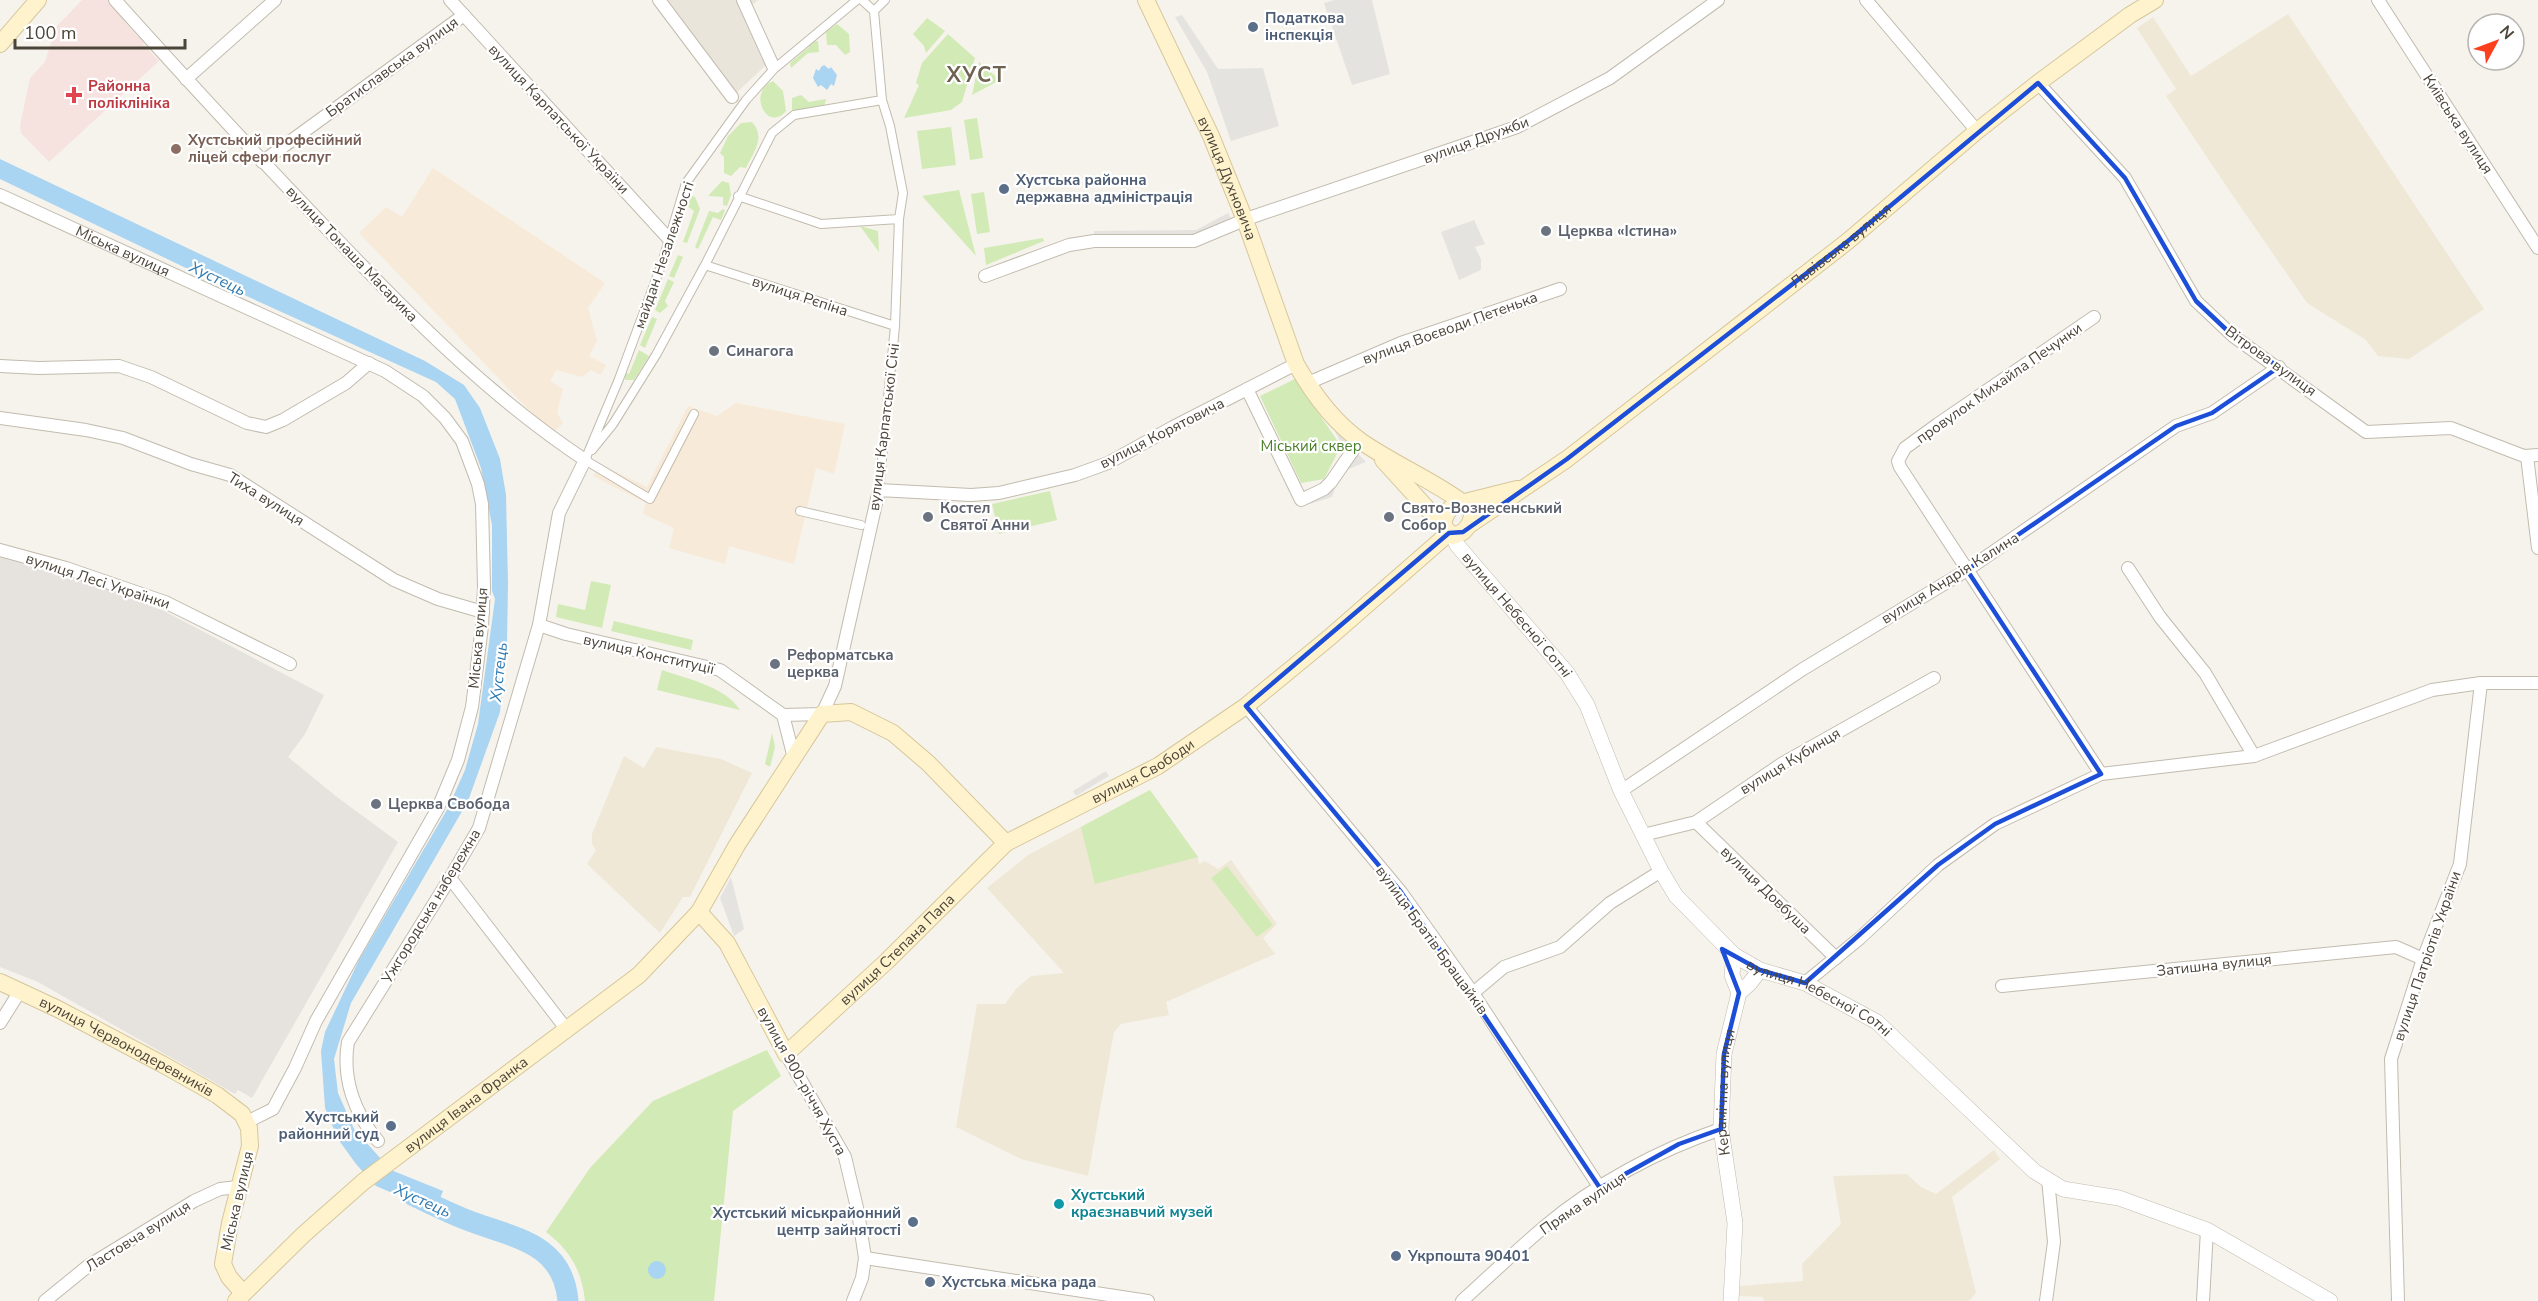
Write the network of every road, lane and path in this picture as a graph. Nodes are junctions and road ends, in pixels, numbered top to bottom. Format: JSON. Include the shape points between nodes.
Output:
{"nodes":[{"id":1,"x":38,"y":0,"type":"edge"},
{"id":2,"x":115,"y":0,"type":"edge"},
{"id":3,"x":275,"y":0,"type":"edge"},
{"id":4,"x":450,"y":0,"type":"edge"},
{"id":5,"x":659,"y":0,"type":"edge"},
{"id":6,"x":743,"y":0,"type":"edge"},
{"id":7,"x":857,"y":0,"type":"edge"},
{"id":8,"x":862,"y":0,"type":"edge"},
{"id":9,"x":885,"y":0,"type":"edge"},
{"id":10,"x":1146,"y":0,"type":"edge"},
{"id":11,"x":1718,"y":0,"type":"edge"},
{"id":12,"x":1866,"y":0,"type":"edge"},
{"id":13,"x":2155,"y":0,"type":"edge"},
{"id":14,"x":2378,"y":0,"type":"edge"},
{"id":15,"x":874,"y":11,"type":"junction"},
{"id":16,"x":464,"y":15,"type":"junction"},
{"id":17,"x":0,"y":44,"type":"edge"},
{"id":18,"x":774,"y":67,"type":"junction"},
{"id":19,"x":186,"y":79,"type":"junction"},
{"id":20,"x":2038,"y":83,"type":"junction"},
{"id":21,"x":732,"y":97,"type":"joint"},
{"id":22,"x":882,"y":100,"type":"junction"},
{"id":23,"x":740,"y":107,"type":"junction"},
{"id":24,"x":1977,"y":131,"type":"junction"},
{"id":25,"x":262,"y":162,"type":"junction"},
{"id":26,"x":0,"y":195,"type":"edge"},
{"id":27,"x":738,"y":196,"type":"junction"},
{"id":28,"x":899,"y":219,"type":"junction"},
{"id":29,"x":1245,"y":220,"type":"junction"},
{"id":30,"x":668,"y":238,"type":"junction"},
{"id":31,"x":2538,"y":248,"type":"edge"},
{"id":32,"x":705,"y":265,"type":"junction"},
{"id":33,"x":985,"y":276,"type":"dead end"},
{"id":34,"x":1560,"y":289,"type":"dead end"},
{"id":35,"x":2094,"y":317,"type":"dead end"},
{"id":36,"x":895,"y":326,"type":"junction"},
{"id":37,"x":369,"y":363,"type":"junction"},
{"id":38,"x":1296,"y":364,"type":"junction"},
{"id":39,"x":0,"y":366,"type":"edge"},
{"id":40,"x":2279,"y":367,"type":"junction"},
{"id":41,"x":1308,"y":384,"type":"junction"},
{"id":42,"x":1246,"y":389,"type":"junction"},
{"id":43,"x":694,"y":414,"type":"dead end"},
{"id":44,"x":0,"y":418,"type":"edge"},
{"id":45,"x":1363,"y":443,"type":"junction"},
{"id":46,"x":2533,"y":455,"type":"edge"},
{"id":47,"x":585,"y":460,"type":"junction"},
{"id":48,"x":1524,"y":487,"type":"junction"},
{"id":49,"x":879,"y":490,"type":"junction"},
{"id":50,"x":1463,"y":502,"type":"junction"},
{"id":51,"x":800,"y":511,"type":"dead end"},
{"id":52,"x":861,"y":525,"type":"dead end"},
{"id":53,"x":1469,"y":525,"type":"junction"},
{"id":54,"x":1448,"y":532,"type":"junction"},
{"id":55,"x":2538,"y":548,"type":"edge"},
{"id":56,"x":0,"y":550,"type":"edge"},
{"id":57,"x":2128,"y":568,"type":"dead end"},
{"id":58,"x":1966,"y":570,"type":"junction"},
{"id":59,"x":483,"y":612,"type":"junction"},
{"id":60,"x":539,"y":625,"type":"junction"},
{"id":61,"x":290,"y":664,"type":"dead end"},
{"id":62,"x":1934,"y":678,"type":"dead end"},
{"id":63,"x":2481,"y":683,"type":"junction"},
{"id":64,"x":2538,"y":683,"type":"edge"},
{"id":65,"x":1246,"y":706,"type":"junction"},
{"id":66,"x":822,"y":714,"type":"junction"},
{"id":67,"x":783,"y":715,"type":"junction"},
{"id":68,"x":2253,"y":756,"type":"junction"},
{"id":69,"x":794,"y":758,"type":"junction"},
{"id":70,"x":2101,"y":774,"type":"junction"},
{"id":71,"x":1621,"y":791,"type":"junction"},
{"id":72,"x":1696,"y":822,"type":"junction"},
{"id":73,"x":1643,"y":835,"type":"junction"},
{"id":74,"x":1006,"y":843,"type":"junction"},
{"id":75,"x":1661,"y":872,"type":"junction"},
{"id":76,"x":450,"y":879,"type":"junction"},
{"id":77,"x":699,"y":912,"type":"junction"},
{"id":78,"x":1734,"y":956,"type":"junction"},
{"id":79,"x":1836,"y":958,"type":"junction"},
{"id":80,"x":2423,"y":959,"type":"junction"},
{"id":81,"x":1760,"y":970,"type":"junction"},
{"id":82,"x":0,"y":982,"type":"edge"},
{"id":83,"x":1805,"y":983,"type":"junction"},
{"id":84,"x":2002,"y":986,"type":"dead end"},
{"id":85,"x":20,"y":991,"type":"junction"},
{"id":86,"x":1473,"y":993,"type":"junction"},
{"id":87,"x":1739,"y":993,"type":"junction"},
{"id":88,"x":0,"y":1023,"type":"edge"},
{"id":89,"x":567,"y":1030,"type":"junction"},
{"id":90,"x":786,"y":1054,"type":"junction"},
{"id":91,"x":247,"y":1122,"type":"junction"},
{"id":92,"x":1721,"y":1129,"type":"junction"},
{"id":93,"x":378,"y":1141,"type":"dead end"},
{"id":94,"x":2048,"y":1179,"type":"junction"},
{"id":95,"x":238,"y":1187,"type":"junction"},
{"id":96,"x":1600,"y":1188,"type":"junction"},
{"id":97,"x":2207,"y":1230,"type":"junction"},
{"id":98,"x":865,"y":1258,"type":"junction"},
{"id":99,"x":1083,"y":1295,"type":"edge"},
{"id":100,"x":239,"y":1297,"type":"edge"},
{"id":101,"x":45,"y":1301,"type":"edge"},
{"id":102,"x":853,"y":1301,"type":"edge"},
{"id":103,"x":1148,"y":1301,"type":"edge"},
{"id":104,"x":1462,"y":1301,"type":"edge"},
{"id":105,"x":1731,"y":1301,"type":"edge"},
{"id":106,"x":2046,"y":1301,"type":"edge"},
{"id":107,"x":2203,"y":1301,"type":"edge"},
{"id":108,"x":2330,"y":1301,"type":"edge"},
{"id":109,"x":2398,"y":1301,"type":"edge"}],
"edges":[{"from":1,"to":17,"type":"main road"},
{"from":2,"to":19,"type":"street","name":"вулиця Томаша Масарика"},
{"from":3,"to":19,"type":"street"},
{"from":4,"to":16,"type":"street","name":"вулиця Карпатської України"},
{"from":5,"to":21,"type":"street"},
{"from":6,"to":18,"type":"street"},
{"from":7,"to":18,"type":"street","name":"майдан Незалежності"},
{"from":8,"to":15,"type":"street"},
{"from":9,"to":15,"type":"street"},
{"from":10,"to":29,"type":"main road","name":"вулиця Духновича","via":[[1204,120]]},
{"from":11,"to":29,"type":"street","name":"вулиця Дружби","via":[[1610,78],[1516,128]]},
{"from":12,"to":24,"type":"street"},
{"from":13,"to":20,"type":"main road","name":"Львівська вулиця"},
{"from":14,"to":31,"type":"street","name":"Київська вулиця"},
{"from":15,"to":22,"type":"street","name":"вулиця Карпатської Січі"},
{"from":16,"to":25,"type":"street","name":"Братиславська вулиця"},
{"from":16,"to":30,"type":"street","name":"вулиця Карпатської України"},
{"from":18,"to":23,"type":"street","name":"майдан Незалежності"},
{"from":19,"to":25,"type":"street","name":"вулиця Томаша Масарика"},
{"from":20,"to":24,"type":"main road","name":"Львівська вулиця"},
{"from":20,"to":40,"type":"street","name":"Вітрова вулиця","via":[[2126,178],[2196,301],[2233,336]]},
{"from":21,"to":23,"type":"street"},
{"from":22,"to":27,"type":"street","name":"майдан Незалежності","via":[[794,115],[772,133]]},
{"from":22,"to":28,"type":"street","name":"вулиця Карпатської Січі","via":[[903,193]]},
{"from":23,"to":30,"type":"street","name":"майдан Незалежності","via":[[686,183]]},
{"from":24,"to":48,"type":"main road","name":"Львівська вулиця","via":[[1839,248],[1567,459]]},
{"from":25,"to":47,"type":"street","name":"вулиця Томаша Масарика","via":[[410,315],[539,429]]},
{"from":26,"to":37,"type":"street","name":"Міська вулиця"},
{"from":27,"to":28,"type":"street","via":[[821,224]]},
{"from":27,"to":32,"type":"street","name":"майдан Незалежності"},
{"from":28,"to":36,"type":"street","name":"вулиця Карпатської Січі"},
{"from":29,"to":33,"type":"street","name":"вулиця Дружби","via":[[1194,241],[1094,241],[1068,245]]},
{"from":29,"to":38,"type":"main road","name":"вулиця Духновича"},
{"from":30,"to":47,"type":"street","name":"майдан Незалежності","via":[[619,379]]},
{"from":32,"to":36,"type":"street","name":"вулиця Рєпіна"},
{"from":32,"to":47,"type":"street","name":"майдан Незалежності","via":[[656,355],[613,424]]},
{"from":34,"to":41,"type":"street","name":"вулиця Воєводи Петенька","via":[[1401,343]]},
{"from":35,"to":58,"type":"street","name":"провулок Михайла Печунки","via":[[1905,448],[1898,461]]},
{"from":36,"to":49,"type":"street","name":"вулиця Карпатської Січі"},
{"from":37,"to":39,"type":"street","via":[[346,383],[266,427],[247,423],[152,377],[119,366]]},
{"from":37,"to":59,"type":"street","name":"Міська вулиця","via":[[423,396],[455,429],[469,455],[482,504]]},
{"from":38,"to":41,"type":"main road","name":"вулиця Духновича"},
{"from":38,"to":42,"type":"street","name":"вулиця Корятовича"},
{"from":40,"to":46,"type":"street","name":"Вітрова вулиця","via":[[2366,432],[2451,428]]},
{"from":40,"to":58,"type":"street","name":"вулиця Андрія Калина","via":[[2212,413],[2176,426]]},
{"from":41,"to":45,"type":"main road","name":"вулиця Духновича","via":[[1320,402]]},
{"from":42,"to":45,"type":"street","via":[[1301,500],[1324,489]]},
{"from":42,"to":49,"type":"street","name":"вулиця Корятовича","via":[[1108,463],[1058,480],[971,495]]},
{"from":43,"to":47,"type":"street","via":[[650,498]]},
{"from":44,"to":59,"type":"street","name":"Тиха вулиця","via":[[123,438],[230,475],[394,580]]},
{"from":45,"to":50,"type":"main road"},
{"from":45,"to":54,"type":"main road","via":[[1418,496]]},
{"from":46,"to":55,"type":"street"},
{"from":47,"to":60,"type":"street","name":"майдан Незалежності","via":[[559,513]]},
{"from":48,"to":50,"type":"main road","name":"Львівська вулиця"},
{"from":48,"to":53,"type":"main road","name":"Львівська вулиця"},
{"from":49,"to":66,"type":"street","name":"вулиця Карпатської Січі","via":[[841,668]]},
{"from":50,"to":53,"type":"main road","via":[[1473,514]]},
{"from":50,"to":54,"type":"main road","via":[[1447,511]]},
{"from":51,"to":52,"type":"street"},
{"from":53,"to":54,"type":"main road","via":[[1463,532]]},
{"from":54,"to":65,"type":"main road","name":"вулиця Свободи"},
{"from":54,"to":71,"type":"street","name":"вулиця Небесної Сотні","via":[[1567,673],[1587,705]]},
{"from":56,"to":61,"type":"street","name":"вулиця Лесі Українки","via":[[165,602]]},
{"from":57,"to":68,"type":"street","via":[[2160,617],[2205,673]]},
{"from":58,"to":70,"type":"street"},
{"from":58,"to":71,"type":"street","name":"вулиця Андрія Калина","via":[[1803,669]]},
{"from":59,"to":91,"type":"street","name":"Міська вулиця","via":[[472,706],[446,793],[316,1021],[273,1109]]},
{"from":60,"to":67,"type":"street","name":"вулиця Конституції","via":[[720,670]]},
{"from":60,"to":76,"type":"street","name":"Ужгородська набережна","via":[[478,828]]},
{"from":62,"to":72,"type":"street","name":"вулиця Кубинця","via":[[1783,763]]},
{"from":63,"to":64,"type":"street"},
{"from":63,"to":68,"type":"street","via":[[2433,690]]},
{"from":63,"to":80,"type":"street","name":"вулиця Патріотів України","via":[[2460,864]]},
{"from":65,"to":74,"type":"main road","name":"вулиця Свободи","via":[[1150,771]]},
{"from":65,"to":86,"type":"street","name":"вулиця Братів Бращайків","via":[[1401,892]]},
{"from":66,"to":67,"type":"street"},
{"from":66,"to":69,"type":"main road","name":"вулиця Карпатської Січі"},
{"from":66,"to":74,"type":"main road","via":[[851,712],[893,733]]},
{"from":67,"to":69,"type":"street"},
{"from":68,"to":70,"type":"street"},
{"from":69,"to":77,"type":"main road","name":"вулиця Карпатської Січі"},
{"from":70,"to":79,"type":"street","via":[[1995,824],[1938,865]]},
{"from":71,"to":73,"type":"street","name":"вулиця Небесної Сотні"},
{"from":72,"to":73,"type":"street","name":"вулиця Кубинця"},
{"from":72,"to":79,"type":"street","name":"вулиця Довбуша"},
{"from":73,"to":75,"type":"street","name":"вулиця Небесної Сотні"},
{"from":74,"to":90,"type":"main road","name":"вулиця Степана Папа"},
{"from":75,"to":78,"type":"street","name":"вулиця Небесної Сотні","via":[[1676,896]]},
{"from":75,"to":86,"type":"street","via":[[1610,903],[1560,947],[1504,967]]},
{"from":76,"to":89,"type":"street"},
{"from":76,"to":93,"type":"street","name":"Ужгородська набережна","via":[[348,1042],[354,1102],[365,1126]]},
{"from":77,"to":89,"type":"main road","name":"вулиця Івана Франка","via":[[639,975]]},
{"from":77,"to":90,"type":"main road","name":"вулиця 900-річчя Хуста","via":[[727,943]]},
{"from":78,"to":81,"type":"street","name":"вулиця Небесної Сотні"},
{"from":78,"to":87,"type":"street","name":"Керамічна вулиця","via":[[1732,975]]},
{"from":79,"to":83,"type":"street"},
{"from":80,"to":84,"type":"street","name":"Затишна вулиця","via":[[2396,947]]},
{"from":80,"to":109,"type":"street","name":"вулиця Патріотів України","via":[[2391,1059]]},
{"from":81,"to":83,"type":"street","name":"вулиця Небесної Сотні"},
{"from":81,"to":87,"type":"street","name":"Керамічна вулиця"},
{"from":82,"to":85,"type":"main road","name":"вулиця Червонодеревників"},
{"from":83,"to":94,"type":"street","name":"вулиця Небесної Сотні","via":[[1877,1022],[2034,1171]]},
{"from":85,"to":88,"type":"street"},
{"from":85,"to":91,"type":"main road","name":"вулиця Червонодеревників","via":[[209,1090]]},
{"from":86,"to":96,"type":"street","name":"вулиця Братів Бращайків"},
{"from":87,"to":92,"type":"street","name":"Керамічна вулиця","via":[[1724,1054]]},
{"from":89,"to":100,"type":"main road","name":"вулиця Івана Франка","via":[[390,1160]]},
{"from":90,"to":98,"type":"street","name":"вулиця 900-річчя Хуста","via":[[845,1157]]},
{"from":91,"to":95,"type":"main road","name":"Міська вулиця","via":[[250,1146]]},
{"from":92,"to":96,"type":"street","name":"Пряма вулиця","via":[[1679,1144]]},
{"from":92,"to":105,"type":"street","name":"Керамічна вулиця","via":[[1735,1223]]},
{"from":94,"to":97,"type":"street","name":"вулиця Небесної Сотні","via":[[2063,1189],[2119,1198]]},
{"from":94,"to":106,"type":"street","via":[[2054,1242]]},
{"from":95,"to":100,"type":"main road","name":"Міська вулиця","via":[[223,1264]]},
{"from":95,"to":101,"type":"street","name":"Ластовча вулиця","via":[[220,1189],[194,1201],[88,1266]]},
{"from":96,"to":104,"type":"street","name":"Пряма вулиця","via":[[1546,1226]]},
{"from":97,"to":107,"type":"street"},
{"from":97,"to":108,"type":"street","name":"вулиця Небесної Сотні"},
{"from":98,"to":99,"type":"street"},
{"from":98,"to":102,"type":"street","name":"вулиця 900-річчя Хуста"},
{"from":99,"to":103,"type":"street"}]}
